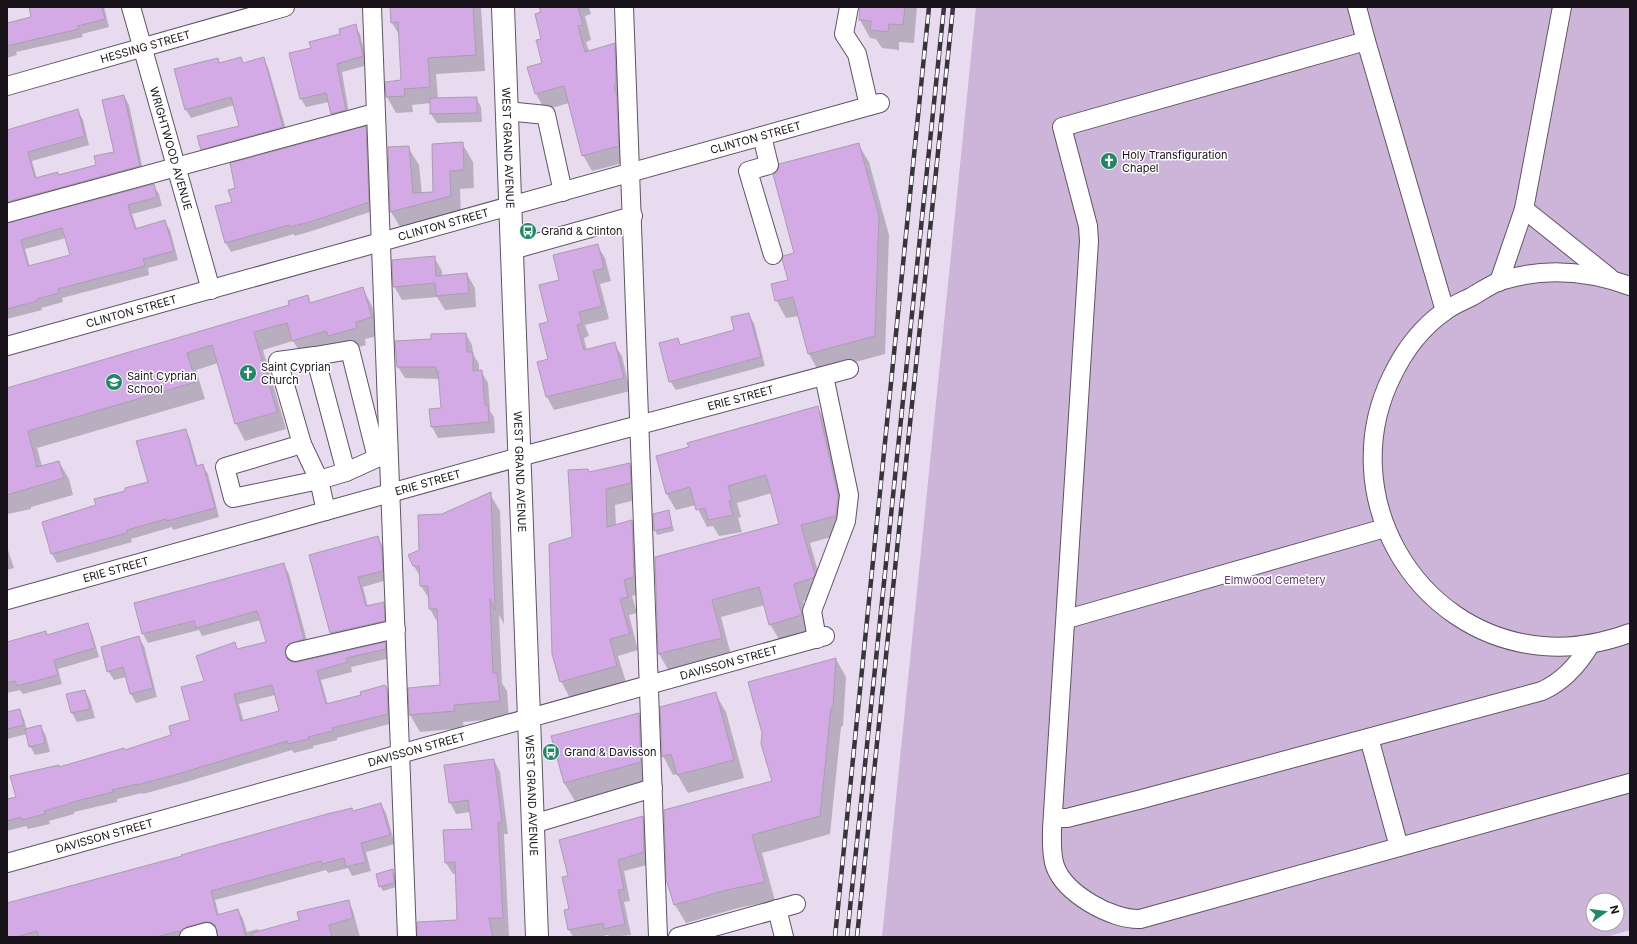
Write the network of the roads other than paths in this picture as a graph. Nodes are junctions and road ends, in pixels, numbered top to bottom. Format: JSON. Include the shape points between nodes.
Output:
{"nodes":[{"id":1,"x":131,"y":7,"type":"edge"},
{"id":2,"x":285,"y":7,"type":"edge"},
{"id":3,"x":372,"y":7,"type":"edge"},
{"id":4,"x":503,"y":7,"type":"edge"},
{"id":5,"x":624,"y":7,"type":"edge"},
{"id":6,"x":849,"y":7,"type":"edge"},
{"id":7,"x":1357,"y":7,"type":"edge"},
{"id":8,"x":1562,"y":7,"type":"edge"},
{"id":9,"x":1366,"y":41,"type":"junction"},
{"id":10,"x":142,"y":48,"type":"junction"},
{"id":11,"x":7,"y":86,"type":"edge"},
{"id":12,"x":507,"y":111,"type":"junction"},
{"id":13,"x":375,"y":113,"type":"junction"},
{"id":14,"x":762,"y":136,"type":"junction"},
{"id":15,"x":176,"y":167,"type":"junction"},
{"id":16,"x":631,"y":173,"type":"junction"},
{"id":17,"x":563,"y":192,"type":"junction"},
{"id":18,"x":511,"y":207,"type":"junction"},
{"id":19,"x":1524,"y":209,"type":"junction"},
{"id":20,"x":7,"y":213,"type":"edge"},
{"id":21,"x":633,"y":216,"type":"junction"},
{"id":22,"x":380,"y":243,"type":"junction"},
{"id":23,"x":512,"y":250,"type":"junction"},
{"id":24,"x":773,"y":255,"type":"dead end"},
{"id":25,"x":1612,"y":280,"type":"junction"},
{"id":26,"x":1498,"y":282,"type":"junction"},
{"id":27,"x":1630,"y":286,"type":"edge"},
{"id":28,"x":211,"y":290,"type":"junction"},
{"id":29,"x":1445,"y":311,"type":"junction"},
{"id":30,"x":7,"y":346,"type":"edge"},
{"id":31,"x":315,"y":356,"type":"junction"},
{"id":32,"x":849,"y":369,"type":"dead end"},
{"id":33,"x":824,"y":376,"type":"junction"},
{"id":34,"x":640,"y":425,"type":"junction"},
{"id":35,"x":302,"y":444,"type":"junction"},
{"id":36,"x":519,"y":457,"type":"junction"},
{"id":37,"x":346,"y":472,"type":"junction"},
{"id":38,"x":319,"y":480,"type":"junction"},
{"id":39,"x":391,"y":493,"type":"junction"},
{"id":40,"x":326,"y":511,"type":"junction"},
{"id":41,"x":1385,"y":528,"type":"junction"},
{"id":42,"x":7,"y":600,"type":"edge"},
{"id":43,"x":1067,"y":619,"type":"junction"},
{"id":44,"x":396,"y":629,"type":"junction"},
{"id":45,"x":1630,"y":633,"type":"edge"},
{"id":46,"x":1590,"y":644,"type":"junction"},
{"id":47,"x":295,"y":652,"type":"dead end"},
{"id":48,"x":649,"y":685,"type":"junction"},
{"id":49,"x":528,"y":719,"type":"junction"},
{"id":50,"x":1370,"y":738,"type":"junction"},
{"id":51,"x":401,"y":754,"type":"junction"},
{"id":52,"x":1630,"y":782,"type":"edge"},
{"id":53,"x":653,"y":788,"type":"junction"},
{"id":54,"x":1053,"y":818,"type":"junction"},
{"id":55,"x":532,"y":824,"type":"junction"},
{"id":56,"x":1400,"y":847,"type":"junction"},
{"id":57,"x":7,"y":863,"type":"edge"},
{"id":58,"x":796,"y":904,"type":"dead end"},
{"id":59,"x":777,"y":909,"type":"junction"},
{"id":60,"x":189,"y":937,"type":"edge"},
{"id":61,"x":208,"y":937,"type":"edge"},
{"id":62,"x":407,"y":937,"type":"edge"},
{"id":63,"x":537,"y":937,"type":"edge"},
{"id":64,"x":658,"y":937,"type":"edge"},
{"id":65,"x":678,"y":937,"type":"edge"},
{"id":66,"x":784,"y":937,"type":"edge"}],
"edges":[{"from":1,"to":10,"type":"street","name":"WRIGHTWOOD AVENUE"},
{"from":2,"to":10,"type":"street","name":"HESSING STREET"},
{"from":3,"to":13,"type":"street"},
{"from":4,"to":12,"type":"main road","name":"WEST GRAND AVENUE"},
{"from":5,"to":16,"type":"street"},
{"from":6,"to":14,"type":"street","name":"CLINTON STREET","via":[[844,34],[857,54],[874,104]]},
{"from":7,"to":9,"type":"street"},
{"from":8,"to":19,"type":"street"},
{"from":9,"to":29,"type":"street"},
{"from":9,"to":43,"type":"street","via":[[1062,127],[1088,226],[1089,241]]},
{"from":10,"to":11,"type":"street","name":"HESSING STREET"},
{"from":10,"to":15,"type":"street","name":"WRIGHTWOOD AVENUE"},
{"from":12,"to":17,"type":"street","via":[[546,115]]},
{"from":12,"to":18,"type":"main road","name":"WEST GRAND AVENUE"},
{"from":13,"to":15,"type":"street"},
{"from":13,"to":22,"type":"street"},
{"from":14,"to":16,"type":"street","name":"CLINTON STREET"},
{"from":14,"to":24,"type":"street","via":[[769,165],[748,171]]},
{"from":15,"to":20,"type":"street"},
{"from":15,"to":28,"type":"street","name":"WRIGHTWOOD AVENUE"},
{"from":16,"to":17,"type":"street","name":"CLINTON STREET"},
{"from":16,"to":21,"type":"street"},
{"from":17,"to":18,"type":"street","name":"CLINTON STREET"},
{"from":18,"to":22,"type":"street","name":"CLINTON STREET"},
{"from":18,"to":23,"type":"main road","name":"WEST GRAND AVENUE"},
{"from":19,"to":25,"type":"street"},
{"from":19,"to":26,"type":"street"},
{"from":21,"to":23,"type":"street"},
{"from":21,"to":34,"type":"street"},
{"from":22,"to":28,"type":"street","name":"CLINTON STREET"},
{"from":22,"to":39,"type":"street"},
{"from":23,"to":36,"type":"main road","name":"WEST GRAND AVENUE"},
{"from":25,"to":26,"type":"street","via":[[1584,274],[1555,272]]},
{"from":25,"to":27,"type":"street"},
{"from":26,"to":29,"type":"street"},
{"from":28,"to":30,"type":"street","name":"CLINTON STREET"},
{"from":29,"to":41,"type":"street","via":[[1411,345],[1395,370],[1379,409],[1372,457],[1376,493]]},
{"from":31,"to":35,"type":"street","via":[[278,361]]},
{"from":31,"to":37,"type":"street"},
{"from":31,"to":37,"type":"street","via":[[350,350],[377,458]]},
{"from":32,"to":33,"type":"street","name":"ERIE STREET"},
{"from":33,"to":34,"type":"street","name":"ERIE STREET"},
{"from":33,"to":48,"type":"street","name":"DAVISSON STREET","via":[[849,495],[846,521],[812,612],[821,638]]},
{"from":34,"to":36,"type":"street","name":"ERIE STREET"},
{"from":34,"to":48,"type":"street"},
{"from":35,"to":38,"type":"street"},
{"from":35,"to":38,"type":"street","via":[[225,467],[233,498]]},
{"from":36,"to":39,"type":"street","name":"ERIE STREET"},
{"from":36,"to":49,"type":"main road","name":"WEST GRAND AVENUE"},
{"from":37,"to":38,"type":"street"},
{"from":38,"to":40,"type":"street"},
{"from":39,"to":40,"type":"street","name":"ERIE STREET"},
{"from":39,"to":44,"type":"street"},
{"from":40,"to":42,"type":"street","name":"ERIE STREET"},
{"from":41,"to":43,"type":"street"},
{"from":41,"to":46,"type":"street","via":[[1407,569],[1422,587],[1439,603],[1471,624],[1499,637],[1521,643],[1567,647]]},
{"from":43,"to":54,"type":"street"},
{"from":44,"to":47,"type":"street"},
{"from":44,"to":51,"type":"street"},
{"from":45,"to":46,"type":"street"},
{"from":46,"to":50,"type":"street","via":[[1581,660],[1554,686]]},
{"from":48,"to":49,"type":"street","name":"DAVISSON STREET"},
{"from":48,"to":53,"type":"street"},
{"from":49,"to":51,"type":"street","name":"DAVISSON STREET"},
{"from":49,"to":55,"type":"main road","name":"WEST GRAND AVENUE"},
{"from":50,"to":54,"type":"street","via":[[1081,815]]},
{"from":50,"to":56,"type":"street"},
{"from":51,"to":57,"type":"street","name":"DAVISSON STREET"},
{"from":51,"to":62,"type":"street"},
{"from":52,"to":56,"type":"street"},
{"from":53,"to":55,"type":"street"},
{"from":53,"to":64,"type":"street"},
{"from":54,"to":56,"type":"street","via":[[1052,852],[1058,873],[1072,889],[1092,904],[1116,915],[1134,919]]},
{"from":55,"to":63,"type":"main road","name":"WEST GRAND AVENUE"},
{"from":58,"to":59,"type":"street"},
{"from":59,"to":65,"type":"street"},
{"from":59,"to":66,"type":"street"},
{"from":60,"to":61,"type":"street","via":[[207,932]]}]}
